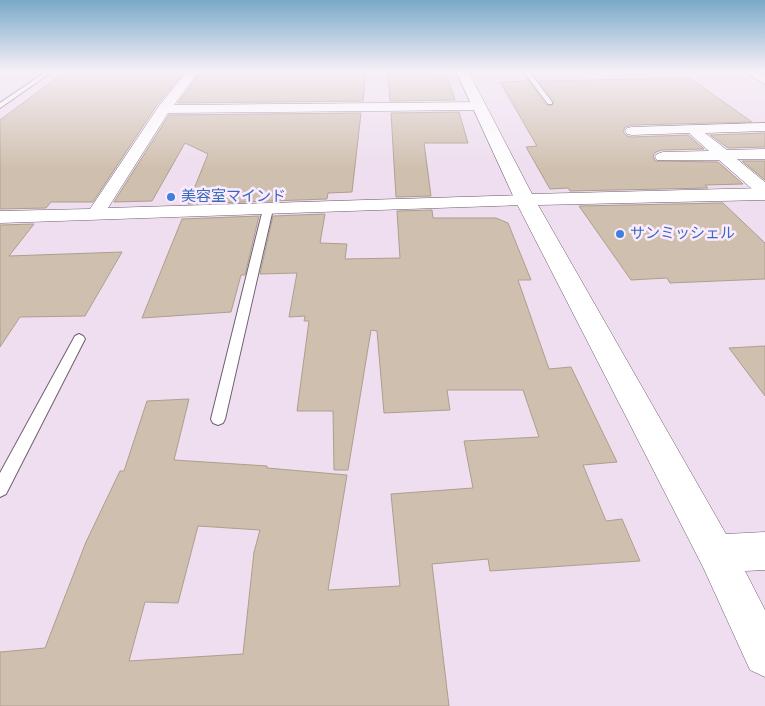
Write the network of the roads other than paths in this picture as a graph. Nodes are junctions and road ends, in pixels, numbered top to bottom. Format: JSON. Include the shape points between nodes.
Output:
{"nodes":[{"id":1,"x":168,"y":104,"type":"edge"},
{"id":2,"x":479,"y":106,"type":"joint"},
{"id":3,"x":164,"y":109,"type":"junction"},
{"id":4,"x":765,"y":127,"type":"edge"},
{"id":5,"x":692,"y":129,"type":"junction"},
{"id":6,"x":632,"y":130,"type":"dead end"},
{"id":7,"x":765,"y":154,"type":"edge"},
{"id":8,"x":724,"y":156,"type":"junction"},
{"id":9,"x":663,"y":157,"type":"dead end"},
{"id":10,"x":765,"y":192,"type":"edge"},
{"id":11,"x":525,"y":200,"type":"junction"},
{"id":12,"x":268,"y":209,"type":"junction"},
{"id":13,"x":95,"y":214,"type":"junction"},
{"id":14,"x":0,"y":217,"type":"edge"},
{"id":15,"x":79,"y":340,"type":"dead end"},
{"id":16,"x":218,"y":419,"type":"dead end"},
{"id":17,"x":0,"y":489,"type":"edge"},
{"id":18,"x":765,"y":551,"type":"edge"},
{"id":19,"x":716,"y":554,"type":"junction"},
{"id":20,"x":765,"y":655,"type":"edge"}],
"edges":[{"from":1,"to":3,"type":"street"},
{"from":2,"to":3,"type":"street"},
{"from":2,"to":11,"type":"street"},
{"from":3,"to":13,"type":"street"},
{"from":4,"to":5,"type":"street"},
{"from":5,"to":6,"type":"street"},
{"from":5,"to":8,"type":"street"},
{"from":7,"to":8,"type":"street"},
{"from":8,"to":9,"type":"street"},
{"from":8,"to":10,"type":"street"},
{"from":10,"to":11,"type":"street"},
{"from":11,"to":12,"type":"street"},
{"from":11,"to":19,"type":"street"},
{"from":12,"to":13,"type":"street"},
{"from":12,"to":16,"type":"lane"},
{"from":13,"to":14,"type":"street"},
{"from":15,"to":17,"type":"lane"},
{"from":18,"to":19,"type":"street"},
{"from":19,"to":20,"type":"street"}]}
